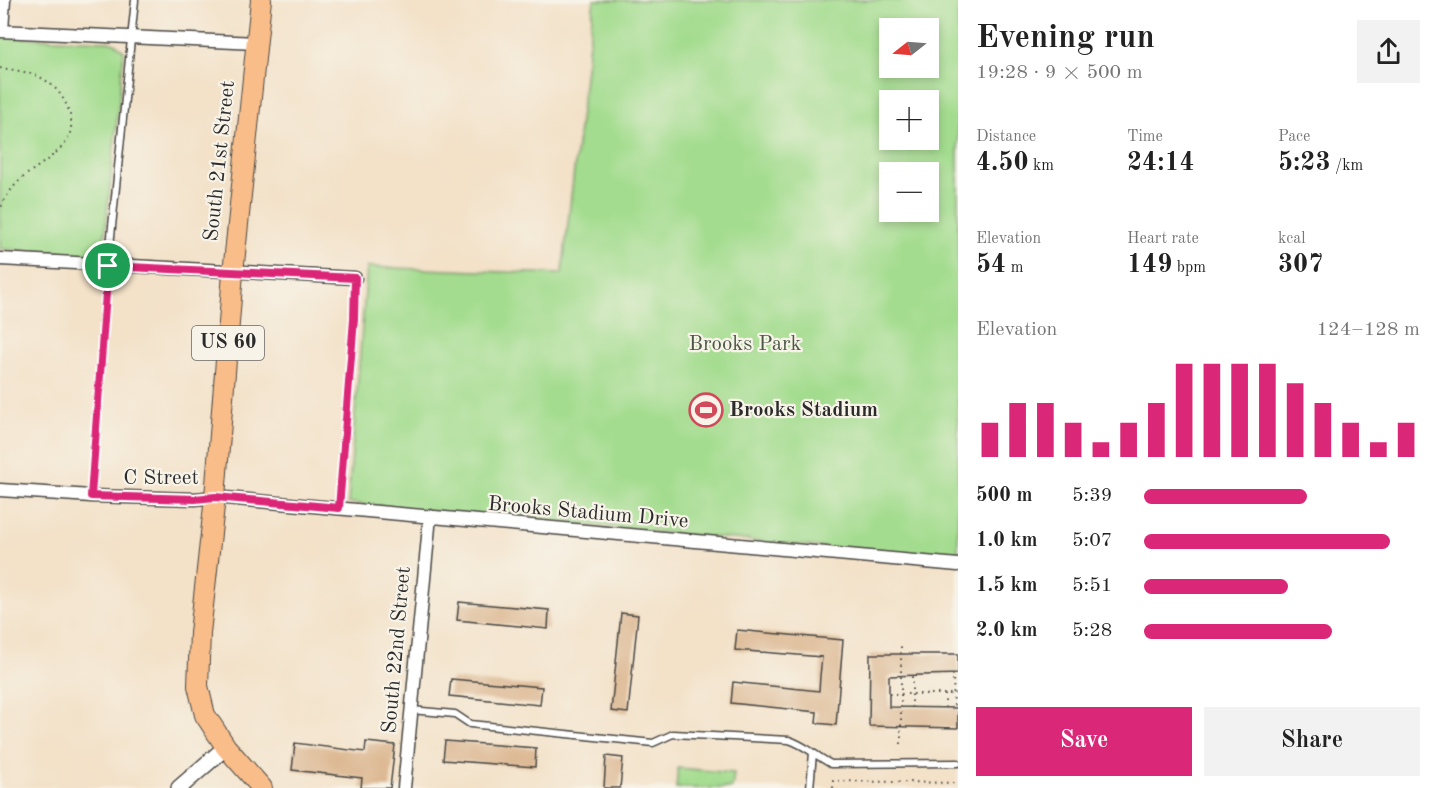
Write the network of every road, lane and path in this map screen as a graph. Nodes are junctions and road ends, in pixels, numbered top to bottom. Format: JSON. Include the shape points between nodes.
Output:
{"nodes":[{"id":1,"x":4,"y":0,"type":"edge"},
{"id":2,"x":135,"y":0,"type":"edge"},
{"id":3,"x":261,"y":0,"type":"edge"},
{"id":4,"x":1,"y":31,"type":"edge"},
{"id":5,"x":130,"y":36,"type":"junction"},
{"id":6,"x":256,"y":43,"type":"junction"},
{"id":7,"x":0,"y":68,"type":"edge"},
{"id":8,"x":0,"y":209,"type":"edge"},
{"id":9,"x":0,"y":259,"type":"edge"},
{"id":10,"x":108,"y":266,"type":"junction"},
{"id":11,"x":233,"y":273,"type":"junction"},
{"id":12,"x":355,"y":278,"type":"joint"},
{"id":13,"x":0,"y":490,"type":"edge"},
{"id":14,"x":91,"y":496,"type":"junction"},
{"id":15,"x":215,"y":497,"type":"junction"},
{"id":16,"x":339,"y":508,"type":"junction"},
{"id":17,"x":430,"y":516,"type":"junction"},
{"id":18,"x":958,"y":565,"type":"edge"},
{"id":19,"x":901,"y":644,"type":"dead end"},
{"id":20,"x":953,"y":674,"type":"dead end"},
{"id":21,"x":912,"y":675,"type":"dead end"},
{"id":22,"x":889,"y":694,"type":"dead end"},
{"id":23,"x":912,"y":694,"type":"junction"},
{"id":24,"x":945,"y":694,"type":"junction"},
{"id":25,"x":953,"y":694,"type":"junction"},
{"id":26,"x":958,"y":694,"type":"edge"},
{"id":27,"x":901,"y":695,"type":"junction"},
{"id":28,"x":912,"y":708,"type":"dead end"},
{"id":29,"x":945,"y":708,"type":"dead end"},
{"id":30,"x":954,"y":708,"type":"dead end"},
{"id":31,"x":411,"y":710,"type":"junction"},
{"id":32,"x":901,"y":744,"type":"dead end"},
{"id":33,"x":226,"y":747,"type":"junction"},
{"id":34,"x":813,"y":753,"type":"junction"},
{"id":35,"x":958,"y":763,"type":"edge"},
{"id":36,"x":869,"y":783,"type":"junction"},
{"id":37,"x":902,"y":783,"type":"junction"},
{"id":38,"x":920,"y":783,"type":"junction"},
{"id":39,"x":932,"y":783,"type":"junction"},
{"id":40,"x":945,"y":783,"type":"junction"},
{"id":41,"x":958,"y":783,"type":"edge"},
{"id":42,"x":179,"y":788,"type":"edge"},
{"id":43,"x":262,"y":788,"type":"edge"},
{"id":44,"x":404,"y":788,"type":"edge"},
{"id":45,"x":810,"y":788,"type":"edge"},
{"id":46,"x":832,"y":788,"type":"edge"},
{"id":47,"x":869,"y":788,"type":"edge"},
{"id":48,"x":902,"y":788,"type":"edge"},
{"id":49,"x":920,"y":788,"type":"edge"},
{"id":50,"x":932,"y":788,"type":"edge"},
{"id":51,"x":946,"y":788,"type":"edge"}],
"edges":[{"from":1,"to":4,"type":"street"},
{"from":2,"to":5,"type":"lane"},
{"from":3,"to":6,"type":"main road","name":"South 21st Street","number":"US 60"},
{"from":4,"to":5,"type":"street"},
{"from":5,"to":6,"type":"street"},
{"from":5,"to":10,"type":"lane"},
{"from":6,"to":11,"type":"main road","name":"South 21st Street","number":"US 60"},
{"from":7,"to":8,"type":"path","via":[[45,80],[67,102],[71,119],[70,134],[63,146],[22,176]]},
{"from":9,"to":10,"type":"street"},
{"from":10,"to":11,"type":"street"},
{"from":10,"to":14,"type":"lane"},
{"from":11,"to":12,"type":"street"},
{"from":11,"to":15,"type":"main road","name":"South 21st Street","number":"US 60"},
{"from":12,"to":16,"type":"lane"},
{"from":13,"to":14,"type":"street","name":"C Street"},
{"from":14,"to":15,"type":"street","name":"C Street"},
{"from":15,"to":16,"type":"street","name":"Brooks Stadium Drive"},
{"from":15,"to":33,"type":"main road","name":"South 21st Street","number":"US 60","via":[[198,686],[206,715]]},
{"from":16,"to":17,"type":"street","name":"Brooks Stadium Drive"},
{"from":17,"to":18,"type":"street","name":"Brooks Stadium Drive"},
{"from":17,"to":31,"type":"street","name":"South 22nd Street"},
{"from":19,"to":27,"type":"path"},
{"from":20,"to":25,"type":"path"},
{"from":21,"to":23,"type":"path"},
{"from":22,"to":27,"type":"path"},
{"from":23,"to":24,"type":"path"},
{"from":23,"to":27,"type":"path"},
{"from":23,"to":28,"type":"path"},
{"from":24,"to":25,"type":"path"},
{"from":24,"to":29,"type":"path"},
{"from":25,"to":26,"type":"path"},
{"from":25,"to":30,"type":"path"},
{"from":27,"to":32,"type":"path"},
{"from":31,"to":34,"type":"lane","via":[[455,714],[470,724],[653,743],[673,734],[789,740],[803,744]]},
{"from":31,"to":44,"type":"street","name":"South 22nd Street"},
{"from":33,"to":42,"type":"street"},
{"from":33,"to":43,"type":"main road","number":"US 60"},
{"from":34,"to":35,"type":"lane","via":[[831,764]]},
{"from":34,"to":45,"type":"lane"},
{"from":36,"to":37,"type":"path"},
{"from":36,"to":46,"type":"path","via":[[832,781]]},
{"from":36,"to":47,"type":"path"},
{"from":37,"to":38,"type":"path"},
{"from":37,"to":48,"type":"path"},
{"from":38,"to":39,"type":"path"},
{"from":38,"to":49,"type":"path"},
{"from":39,"to":40,"type":"path"},
{"from":39,"to":50,"type":"path"},
{"from":40,"to":41,"type":"path"},
{"from":40,"to":51,"type":"path"}]}
